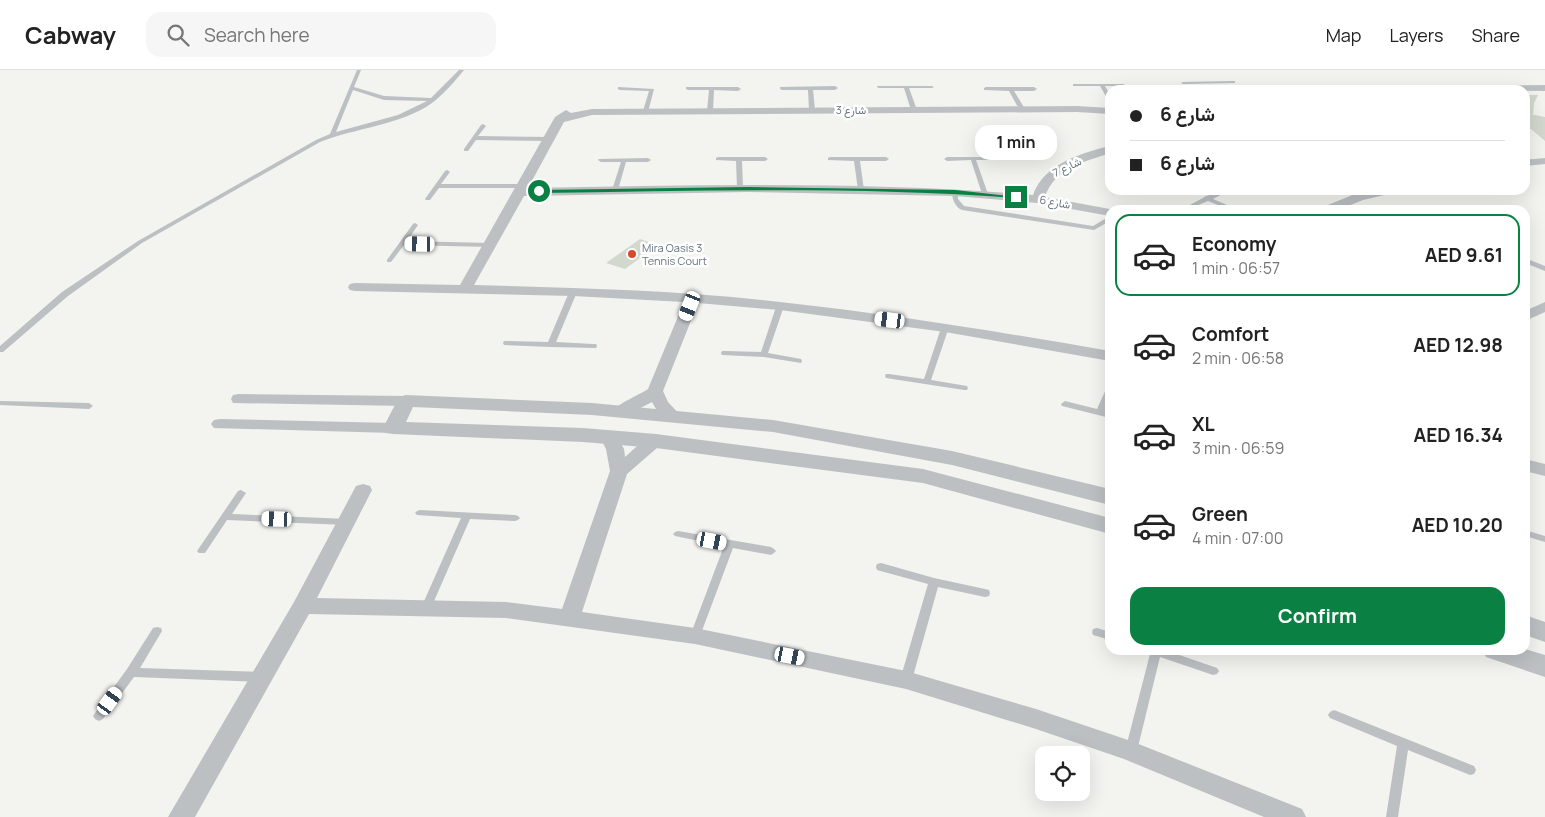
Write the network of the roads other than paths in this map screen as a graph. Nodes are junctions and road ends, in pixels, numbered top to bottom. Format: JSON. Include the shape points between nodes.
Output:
{"nodes":[{"id":1,"x":358,"y":70,"type":"edge"},
{"id":2,"x":462,"y":70,"type":"edge"},
{"id":3,"x":1204,"y":82,"type":"junction"},
{"id":4,"x":1233,"y":82,"type":"dead end"},
{"id":5,"x":1183,"y":83,"type":"dead end"},
{"id":6,"x":1075,"y":85,"type":"dead end"},
{"id":7,"x":1207,"y":85,"type":"edge"},
{"id":8,"x":1102,"y":86,"type":"junction"},
{"id":9,"x":1105,"y":86,"type":"edge"},
{"id":10,"x":879,"y":87,"type":"dead end"},
{"id":11,"x":906,"y":87,"type":"junction"},
{"id":12,"x":932,"y":87,"type":"dead end"},
{"id":13,"x":351,"y":88,"type":"junction"},
{"id":14,"x":620,"y":88,"type":"dead end"},
{"id":15,"x":688,"y":88,"type":"dead end"},
{"id":16,"x":738,"y":88,"type":"dead end"},
{"id":17,"x":782,"y":88,"type":"dead end"},
{"id":18,"x":810,"y":88,"type":"junction"},
{"id":19,"x":835,"y":88,"type":"dead end"},
{"id":20,"x":1530,"y":88,"type":"edge"},
{"id":21,"x":1545,"y":88,"type":"edge"},
{"id":22,"x":712,"y":89,"type":"junction"},
{"id":23,"x":986,"y":89,"type":"dead end"},
{"id":24,"x":1011,"y":89,"type":"junction"},
{"id":25,"x":1034,"y":89,"type":"dead end"},
{"id":26,"x":1105,"y":91,"type":"edge"},
{"id":27,"x":432,"y":100,"type":"junction"},
{"id":28,"x":1022,"y":109,"type":"junction"},
{"id":29,"x":812,"y":110,"type":"junction"},
{"id":30,"x":914,"y":110,"type":"junction"},
{"id":31,"x":646,"y":111,"type":"junction"},
{"id":32,"x":710,"y":111,"type":"junction"},
{"id":33,"x":1105,"y":111,"type":"edge"},
{"id":34,"x":483,"y":126,"type":"dead end"},
{"id":35,"x":332,"y":135,"type":"junction"},
{"id":36,"x":475,"y":138,"type":"junction"},
{"id":37,"x":550,"y":139,"type":"junction"},
{"id":38,"x":466,"y":150,"type":"dead end"},
{"id":39,"x":1105,"y":151,"type":"edge"},
{"id":40,"x":973,"y":158,"type":"junction"},
{"id":41,"x":997,"y":158,"type":"dead end"},
{"id":42,"x":718,"y":159,"type":"dead end"},
{"id":43,"x":739,"y":159,"type":"junction"},
{"id":44,"x":765,"y":159,"type":"dead end"},
{"id":45,"x":830,"y":159,"type":"dead end"},
{"id":46,"x":857,"y":159,"type":"junction"},
{"id":47,"x":886,"y":159,"type":"dead end"},
{"id":48,"x":947,"y":159,"type":"dead end"},
{"id":49,"x":601,"y":160,"type":"dead end"},
{"id":50,"x":624,"y":160,"type":"junction"},
{"id":51,"x":648,"y":160,"type":"dead end"},
{"id":52,"x":1530,"y":161,"type":"edge"},
{"id":53,"x":1545,"y":161,"type":"edge"},
{"id":54,"x":447,"y":172,"type":"dead end"},
{"id":55,"x":437,"y":186,"type":"junction"},
{"id":56,"x":740,"y":188,"type":"junction"},
{"id":57,"x":521,"y":189,"type":"junction"},
{"id":58,"x":615,"y":190,"type":"junction"},
{"id":59,"x":861,"y":190,"type":"junction"},
{"id":60,"x":955,"y":192,"type":"junction"},
{"id":61,"x":985,"y":194,"type":"junction"},
{"id":62,"x":1214,"y":195,"type":"edge"},
{"id":63,"x":1354,"y":195,"type":"edge"},
{"id":64,"x":1368,"y":195,"type":"edge"},
{"id":65,"x":1359,"y":197,"type":"junction"},
{"id":66,"x":1206,"y":198,"type":"junction"},
{"id":67,"x":428,"y":199,"type":"dead end"},
{"id":68,"x":1038,"y":199,"type":"junction"},
{"id":69,"x":1193,"y":205,"type":"edge"},
{"id":70,"x":1224,"y":205,"type":"edge"},
{"id":71,"x":1339,"y":205,"type":"edge"},
{"id":72,"x":1105,"y":211,"type":"edge"},
{"id":73,"x":1105,"y":221,"type":"edge"},
{"id":74,"x":415,"y":225,"type":"dead end"},
{"id":75,"x":402,"y":243,"type":"junction"},
{"id":76,"x":490,"y":244,"type":"junction"},
{"id":77,"x":389,"y":261,"type":"dead end"},
{"id":78,"x":1530,"y":262,"type":"edge"},
{"id":79,"x":1545,"y":269,"type":"edge"},
{"id":80,"x":355,"y":287,"type":"dead end"},
{"id":81,"x":465,"y":289,"type":"junction"},
{"id":82,"x":573,"y":292,"type":"junction"},
{"id":83,"x":693,"y":298,"type":"junction"},
{"id":84,"x":780,"y":306,"type":"junction"},
{"id":85,"x":1545,"y":306,"type":"edge"},
{"id":86,"x":1530,"y":314,"type":"edge"},
{"id":87,"x":945,"y":327,"type":"junction"},
{"id":88,"x":508,"y":343,"type":"dead end"},
{"id":89,"x":551,"y":345,"type":"junction"},
{"id":90,"x":593,"y":346,"type":"dead end"},
{"id":91,"x":0,"y":350,"type":"edge"},
{"id":92,"x":725,"y":353,"type":"dead end"},
{"id":93,"x":764,"y":355,"type":"junction"},
{"id":94,"x":1105,"y":355,"type":"edge"},
{"id":95,"x":798,"y":361,"type":"dead end"},
{"id":96,"x":889,"y":376,"type":"dead end"},
{"id":97,"x":927,"y":381,"type":"junction"},
{"id":98,"x":964,"y":388,"type":"dead end"},
{"id":99,"x":655,"y":391,"type":"junction"},
{"id":100,"x":239,"y":399,"type":"dead end"},
{"id":101,"x":1105,"y":401,"type":"edge"},
{"id":102,"x":406,"y":402,"type":"junction"},
{"id":103,"x":0,"y":403,"type":"edge"},
{"id":104,"x":488,"y":404,"type":"junction"},
{"id":105,"x":1065,"y":404,"type":"dead end"},
{"id":106,"x":89,"y":406,"type":"dead end"},
{"id":107,"x":621,"y":412,"type":"junction"},
{"id":108,"x":1100,"y":413,"type":"junction"},
{"id":109,"x":1105,"y":414,"type":"edge"},
{"id":110,"x":673,"y":416,"type":"junction"},
{"id":111,"x":220,"y":424,"type":"dead end"},
{"id":112,"x":393,"y":428,"type":"junction"},
{"id":113,"x":477,"y":430,"type":"junction"},
{"id":114,"x":609,"y":437,"type":"junction"},
{"id":115,"x":656,"y":441,"type":"junction"},
{"id":116,"x":1530,"y":466,"type":"edge"},
{"id":117,"x":1545,"y":470,"type":"edge"},
{"id":118,"x":619,"y":471,"type":"junction"},
{"id":119,"x":923,"y":476,"type":"junction"},
{"id":120,"x":1045,"y":479,"type":"junction"},
{"id":121,"x":363,"y":490,"type":"dead end"},
{"id":122,"x":241,"y":493,"type":"dead end"},
{"id":123,"x":1105,"y":496,"type":"edge"},
{"id":124,"x":1105,"y":504,"type":"edge"},
{"id":125,"x":420,"y":512,"type":"dead end"},
{"id":126,"x":467,"y":516,"type":"junction"},
{"id":127,"x":1073,"y":516,"type":"junction"},
{"id":128,"x":224,"y":517,"type":"junction"},
{"id":129,"x":515,"y":518,"type":"dead end"},
{"id":130,"x":347,"y":522,"type":"junction"},
{"id":131,"x":1105,"y":525,"type":"edge"},
{"id":132,"x":678,"y":534,"type":"dead end"},
{"id":133,"x":1530,"y":534,"type":"edge"},
{"id":134,"x":1545,"y":539,"type":"edge"},
{"id":135,"x":729,"y":544,"type":"junction"},
{"id":136,"x":202,"y":551,"type":"dead end"},
{"id":137,"x":771,"y":551,"type":"dead end"},
{"id":138,"x":881,"y":567,"type":"dead end"},
{"id":139,"x":934,"y":582,"type":"junction"},
{"id":140,"x":985,"y":593,"type":"dead end"},
{"id":141,"x":303,"y":606,"type":"junction"},
{"id":142,"x":426,"y":608,"type":"junction"},
{"id":143,"x":569,"y":618,"type":"junction"},
{"id":144,"x":1530,"y":627,"type":"edge"},
{"id":145,"x":157,"y":631,"type":"dead end"},
{"id":146,"x":1097,"y":632,"type":"dead end"},
{"id":147,"x":1545,"y":632,"type":"edge"},
{"id":148,"x":1105,"y":634,"type":"edge"},
{"id":149,"x":694,"y":636,"type":"junction"},
{"id":150,"x":1153,"y":655,"type":"edge"},
{"id":151,"x":1166,"y":655,"type":"edge"},
{"id":152,"x":1511,"y":655,"type":"edge"},
{"id":153,"x":1545,"y":666,"type":"edge"},
{"id":154,"x":1214,"y":671,"type":"dead end"},
{"id":155,"x":131,"y":672,"type":"junction"},
{"id":156,"x":262,"y":677,"type":"junction"},
{"id":157,"x":906,"y":680,"type":"junction"},
{"id":158,"x":1334,"y":715,"type":"dead end"},
{"id":159,"x":99,"y":716,"type":"dead end"},
{"id":160,"x":1403,"y":743,"type":"junction"},
{"id":161,"x":1131,"y":751,"type":"junction"},
{"id":162,"x":1470,"y":770,"type":"dead end"},
{"id":163,"x":181,"y":817,"type":"edge"},
{"id":164,"x":1293,"y":817,"type":"edge"},
{"id":165,"x":1392,"y":817,"type":"edge"}],
"edges":[{"from":1,"to":13,"type":"lane"},
{"from":2,"to":27,"type":"lane"},
{"from":3,"to":4,"type":"lane"},
{"from":3,"to":5,"type":"lane"},
{"from":3,"to":7,"type":"lane"},
{"from":6,"to":8,"type":"lane"},
{"from":8,"to":9,"type":"lane"},
{"from":8,"to":26,"type":"lane"},
{"from":10,"to":11,"type":"lane"},
{"from":11,"to":12,"type":"lane"},
{"from":11,"to":30,"type":"lane"},
{"from":13,"to":27,"type":"lane","via":[[384,98]]},
{"from":13,"to":35,"type":"lane"},
{"from":14,"to":31,"type":"lane","via":[[652,90]]},
{"from":15,"to":22,"type":"lane"},
{"from":16,"to":22,"type":"lane"},
{"from":17,"to":18,"type":"lane"},
{"from":18,"to":19,"type":"lane"},
{"from":18,"to":29,"type":"lane"},
{"from":20,"to":21,"type":"street"},
{"from":22,"to":32,"type":"lane"},
{"from":23,"to":24,"type":"lane"},
{"from":24,"to":25,"type":"lane"},
{"from":24,"to":28,"type":"lane"},
{"from":27,"to":35,"type":"lane","via":[[401,115]]},
{"from":28,"to":30,"type":"street","name":"شارع 3"},
{"from":28,"to":33,"type":"street","name":"شارع 3"},
{"from":29,"to":30,"type":"street","name":"شارع 3"},
{"from":29,"to":32,"type":"street","name":"شارع 3"},
{"from":31,"to":32,"type":"street","name":"شارع 3"},
{"from":31,"to":37,"type":"street","name":"شارع 3","via":[[574,114],[560,120]]},
{"from":34,"to":36,"type":"lane"},
{"from":35,"to":91,"type":"lane","via":[[140,242],[65,294]]},
{"from":36,"to":37,"type":"lane"},
{"from":36,"to":38,"type":"lane"},
{"from":37,"to":57,"type":"street"},
{"from":39,"to":68,"type":"street","name":"شارع 7","via":[[1054,173],[1042,184]]},
{"from":40,"to":41,"type":"lane"},
{"from":40,"to":48,"type":"lane"},
{"from":40,"to":61,"type":"lane"},
{"from":42,"to":43,"type":"lane"},
{"from":43,"to":44,"type":"lane"},
{"from":43,"to":56,"type":"lane"},
{"from":45,"to":46,"type":"lane"},
{"from":46,"to":47,"type":"lane"},
{"from":46,"to":59,"type":"lane"},
{"from":49,"to":50,"type":"lane"},
{"from":50,"to":51,"type":"lane"},
{"from":50,"to":58,"type":"lane"},
{"from":52,"to":53,"type":"street"},
{"from":54,"to":55,"type":"lane"},
{"from":55,"to":57,"type":"lane"},
{"from":55,"to":67,"type":"lane"},
{"from":56,"to":58,"type":"street","name":"شارع 6"},
{"from":56,"to":59,"type":"street","name":"شارع 6"},
{"from":57,"to":58,"type":"street","name":"شارع 6"},
{"from":57,"to":76,"type":"street"},
{"from":59,"to":60,"type":"street","name":"شارع 6"},
{"from":60,"to":61,"type":"street","name":"شارع 6"},
{"from":60,"to":73,"type":"lane","via":[[955,199],[962,208],[1094,228]]},
{"from":61,"to":68,"type":"street","name":"شارع 6"},
{"from":62,"to":66,"type":"lane"},
{"from":63,"to":65,"type":"lane"},
{"from":64,"to":65,"type":"street"},
{"from":65,"to":71,"type":"street"},
{"from":66,"to":69,"type":"lane"},
{"from":66,"to":70,"type":"lane"},
{"from":68,"to":72,"type":"street","name":"شارع 6"},
{"from":74,"to":75,"type":"lane"},
{"from":75,"to":76,"type":"lane"},
{"from":75,"to":77,"type":"lane"},
{"from":76,"to":81,"type":"street"},
{"from":78,"to":79,"type":"lane"},
{"from":80,"to":81,"type":"street"},
{"from":81,"to":82,"type":"street"},
{"from":82,"to":83,"type":"street"},
{"from":82,"to":89,"type":"lane"},
{"from":83,"to":84,"type":"street"},
{"from":83,"to":99,"type":"street"},
{"from":84,"to":87,"type":"street"},
{"from":84,"to":93,"type":"lane"},
{"from":85,"to":86,"type":"street"},
{"from":87,"to":94,"type":"street"},
{"from":87,"to":97,"type":"lane"},
{"from":88,"to":89,"type":"lane"},
{"from":89,"to":90,"type":"lane"},
{"from":92,"to":93,"type":"lane"},
{"from":93,"to":95,"type":"lane"},
{"from":96,"to":97,"type":"lane"},
{"from":97,"to":98,"type":"lane"},
{"from":99,"to":107,"type":"street"},
{"from":99,"to":110,"type":"street","via":[[661,404]]},
{"from":100,"to":102,"type":"street"},
{"from":101,"to":108,"type":"lane"},
{"from":102,"to":104,"type":"street"},
{"from":102,"to":112,"type":"street"},
{"from":103,"to":106,"type":"lane"},
{"from":104,"to":107,"type":"street"},
{"from":104,"to":113,"type":"street"},
{"from":105,"to":108,"type":"lane"},
{"from":107,"to":110,"type":"street"},
{"from":108,"to":109,"type":"lane"},
{"from":110,"to":120,"type":"street","via":[[773,426],[952,458]]},
{"from":111,"to":112,"type":"street"},
{"from":112,"to":113,"type":"street"},
{"from":113,"to":114,"type":"street"},
{"from":114,"to":115,"type":"street"},
{"from":114,"to":118,"type":"street"},
{"from":115,"to":118,"type":"street"},
{"from":115,"to":119,"type":"street"},
{"from":116,"to":117,"type":"street"},
{"from":118,"to":143,"type":"street"},
{"from":119,"to":120,"type":"street","via":[[958,474],[1024,489],[1037,488]]},
{"from":119,"to":127,"type":"street"},
{"from":120,"to":123,"type":"street"},
{"from":121,"to":130,"type":"street"},
{"from":122,"to":128,"type":"lane"},
{"from":124,"to":127,"type":"street","via":[[1081,502],[1072,510]]},
{"from":125,"to":126,"type":"lane"},
{"from":126,"to":129,"type":"lane"},
{"from":126,"to":142,"type":"lane"},
{"from":127,"to":131,"type":"street"},
{"from":128,"to":130,"type":"lane"},
{"from":128,"to":136,"type":"lane"},
{"from":130,"to":141,"type":"street"},
{"from":132,"to":135,"type":"lane"},
{"from":133,"to":134,"type":"lane"},
{"from":135,"to":137,"type":"lane"},
{"from":135,"to":149,"type":"lane"},
{"from":138,"to":139,"type":"lane"},
{"from":139,"to":140,"type":"lane"},
{"from":139,"to":157,"type":"lane"},
{"from":141,"to":142,"type":"street"},
{"from":141,"to":156,"type":"street"},
{"from":142,"to":143,"type":"street","via":[[506,610]]},
{"from":143,"to":149,"type":"street"},
{"from":144,"to":147,"type":"street"},
{"from":145,"to":155,"type":"lane"},
{"from":146,"to":148,"type":"lane"},
{"from":149,"to":157,"type":"street"},
{"from":150,"to":161,"type":"lane"},
{"from":151,"to":154,"type":"lane"},
{"from":152,"to":153,"type":"street"},
{"from":155,"to":156,"type":"lane"},
{"from":155,"to":159,"type":"lane"},
{"from":156,"to":163,"type":"street"},
{"from":157,"to":161,"type":"street"},
{"from":158,"to":160,"type":"lane"},
{"from":160,"to":162,"type":"lane"},
{"from":160,"to":165,"type":"lane"},
{"from":161,"to":164,"type":"street"}]}
